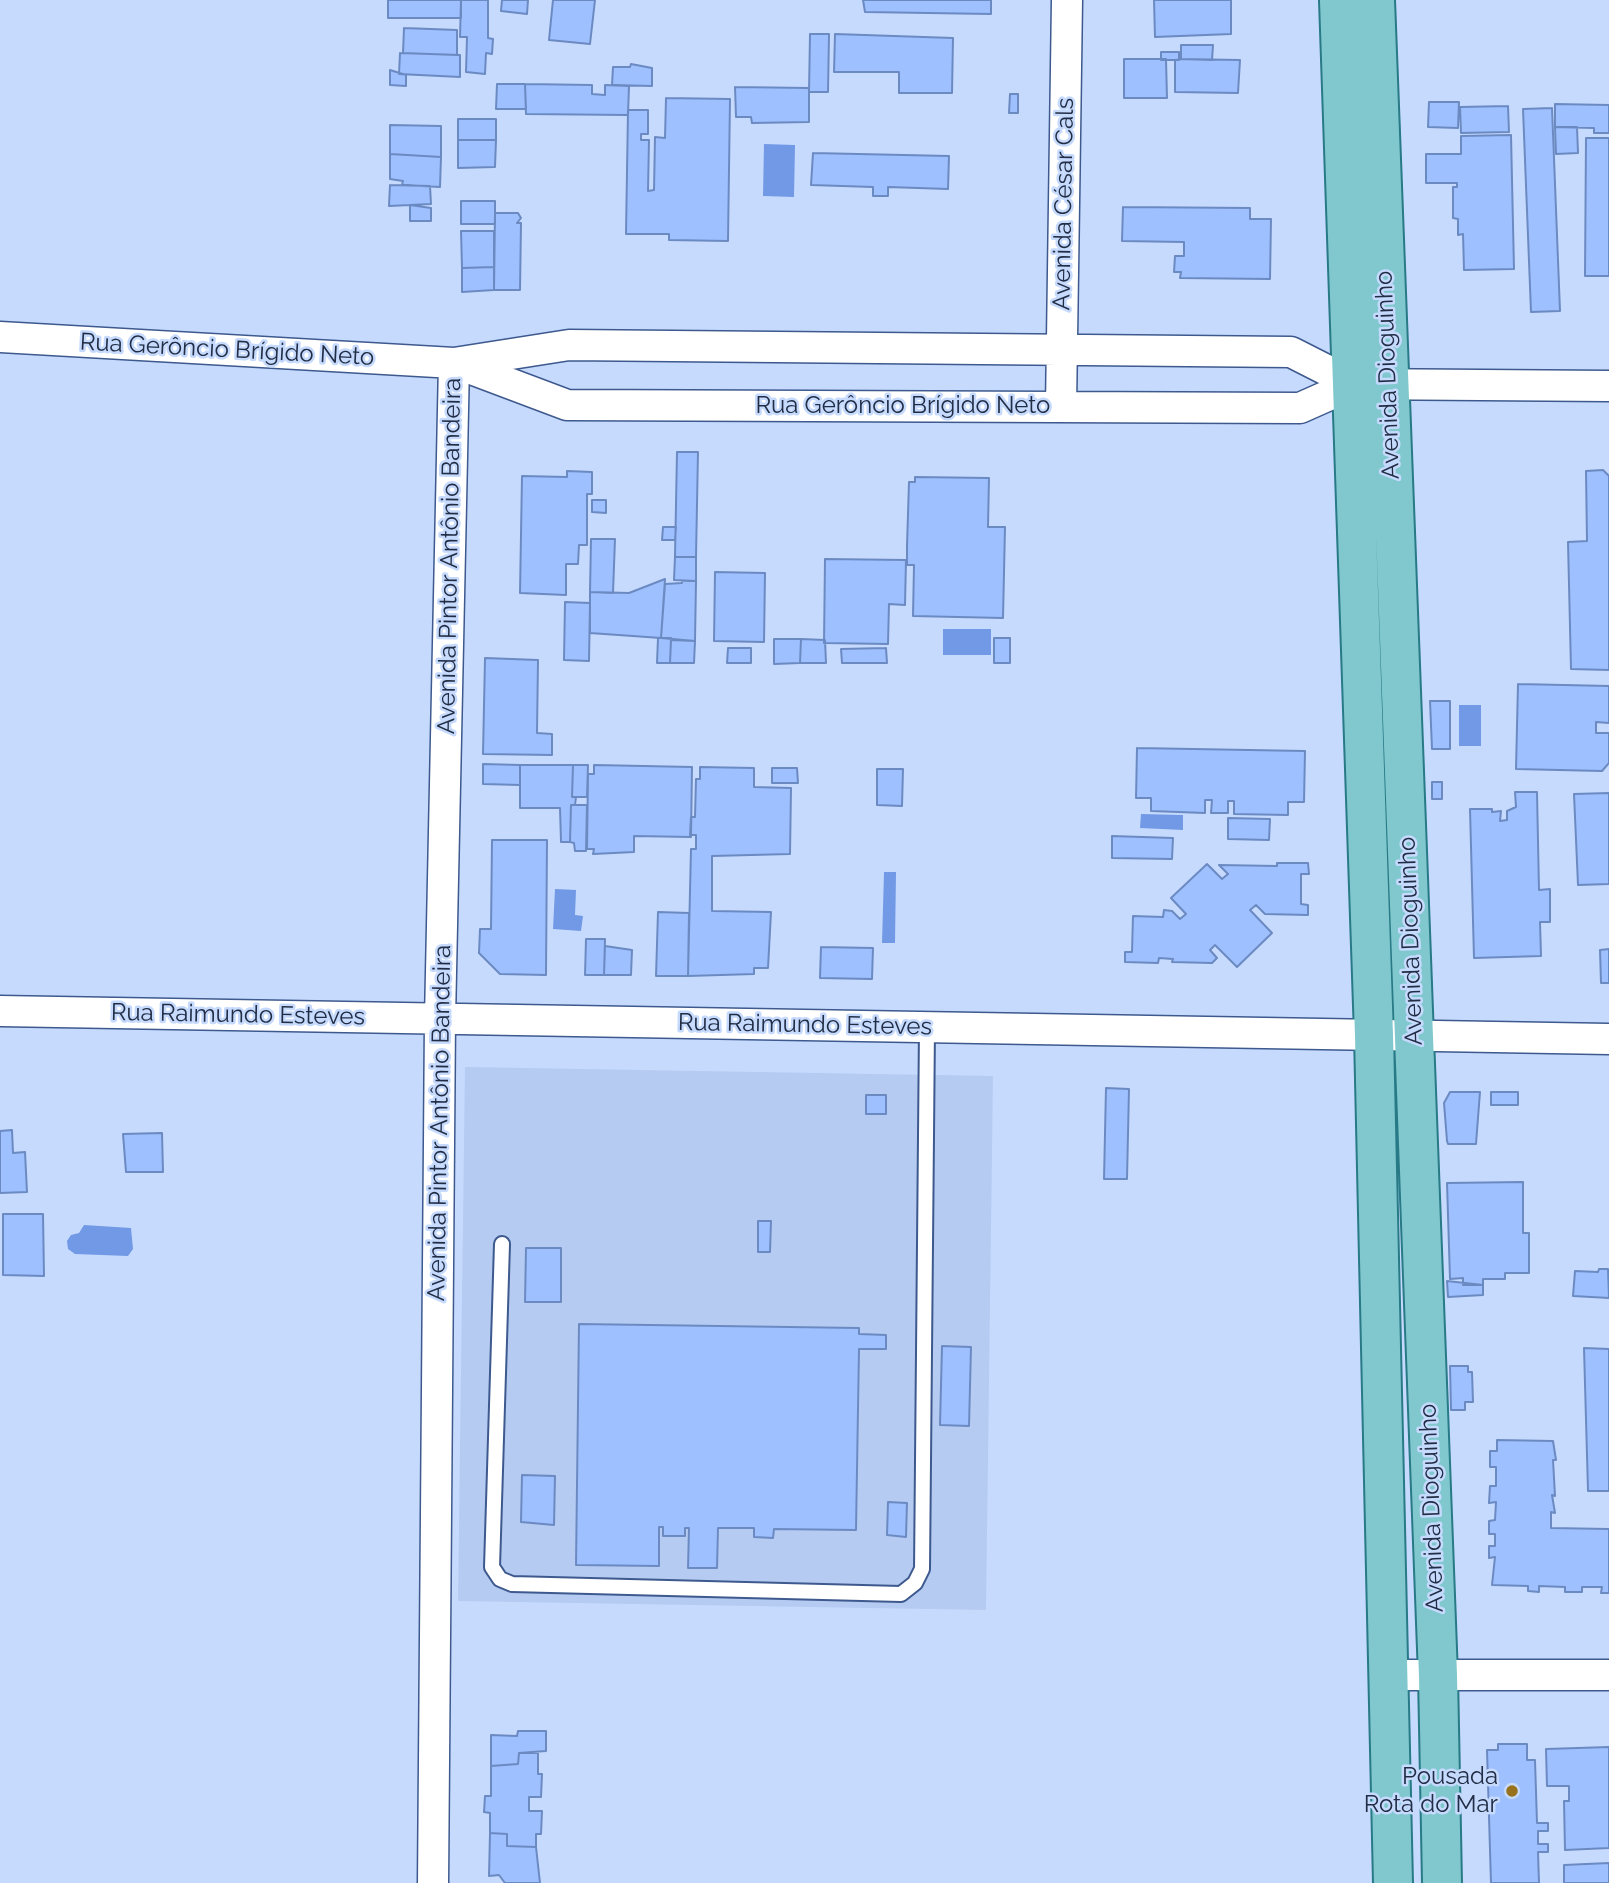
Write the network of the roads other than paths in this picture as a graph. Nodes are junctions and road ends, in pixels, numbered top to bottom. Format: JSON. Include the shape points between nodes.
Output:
{"nodes":[{"id":1,"x":1067,"y":0,"type":"edge"},
{"id":2,"x":1339,"y":0,"type":"edge"},
{"id":3,"x":1375,"y":0,"type":"edge"},
{"id":4,"x":0,"y":337,"type":"edge"},
{"id":5,"x":1062,"y":350,"type":"junction"},
{"id":6,"x":454,"y":363,"type":"junction"},
{"id":7,"x":1371,"y":384,"type":"junction"},
{"id":8,"x":1609,"y":386,"type":"edge"},
{"id":9,"x":1061,"y":407,"type":"junction"},
{"id":10,"x":0,"y":1011,"type":"edge"},
{"id":11,"x":440,"y":1018,"type":"junction"},
{"id":12,"x":927,"y":1027,"type":"junction"},
{"id":13,"x":1374,"y":1035,"type":"junction"},
{"id":14,"x":1415,"y":1035,"type":"junction"},
{"id":15,"x":1609,"y":1039,"type":"edge"},
{"id":16,"x":502,"y":1244,"type":"dead end"},
{"id":17,"x":1387,"y":1675,"type":"junction"},
{"id":18,"x":1438,"y":1675,"type":"junction"},
{"id":19,"x":1609,"y":1675,"type":"edge"},
{"id":20,"x":433,"y":1883,"type":"edge"},
{"id":21,"x":1393,"y":1883,"type":"edge"},
{"id":22,"x":1442,"y":1883,"type":"edge"}],
"edges":[{"from":1,"to":5,"type":"street","name":"Avenida César Cals"},
{"from":2,"to":7,"type":"main road","name":"Avenida Dioguinho"},
{"from":3,"to":7,"type":"main road","name":"Avenida Dioguinho"},
{"from":4,"to":6,"type":"street","name":"Rua Gerôncio Brígido Neto"},
{"from":5,"to":6,"type":"street","name":"Rua Gerôncio Brígido Neto","via":[[569,345]]},
{"from":5,"to":7,"type":"street","name":"Rua Gerôncio Brígido Neto","via":[[1291,352]]},
{"from":5,"to":9,"type":"street","name":"Avenida César Cals"},
{"from":6,"to":9,"type":"street","name":"Rua Gerôncio Brígido Neto","via":[[567,405]]},
{"from":6,"to":11,"type":"street","name":"Avenida Pintor Antônio Bandeira"},
{"from":7,"to":8,"type":"street","name":"Rua Gerôncio Brígido Neto"},
{"from":7,"to":9,"type":"street","name":"Rua Gerôncio Brígido Neto","via":[[1300,408]]},
{"from":7,"to":13,"type":"main road","name":"Avenida Dioguinho"},
{"from":7,"to":14,"type":"main road","name":"Avenida Dioguinho"},
{"from":10,"to":11,"type":"street","name":"Rua Raimundo Esteves"},
{"from":11,"to":12,"type":"street","name":"Rua Raimundo Esteves"},
{"from":11,"to":20,"type":"street","name":"Avenida Pintor Antônio Bandeira"},
{"from":12,"to":13,"type":"street","name":"Rua Raimundo Esteves"},
{"from":12,"to":16,"type":"lane","via":[[922,1569],[915,1583],[901,1594],[512,1584],[500,1579],[492,1567]]},
{"from":13,"to":14,"type":"street","name":"Rua Raimundo Esteves"},
{"from":13,"to":17,"type":"main road","name":"Avenida Dioguinho"},
{"from":14,"to":15,"type":"street","name":"Rua Raimundo Esteves"},
{"from":14,"to":18,"type":"main road","name":"Avenida Dioguinho"},
{"from":17,"to":18,"type":"street"},
{"from":17,"to":21,"type":"main road","name":"Avenida Dioguinho"},
{"from":18,"to":19,"type":"street"},
{"from":18,"to":22,"type":"main road","name":"Avenida Dioguinho"}]}
